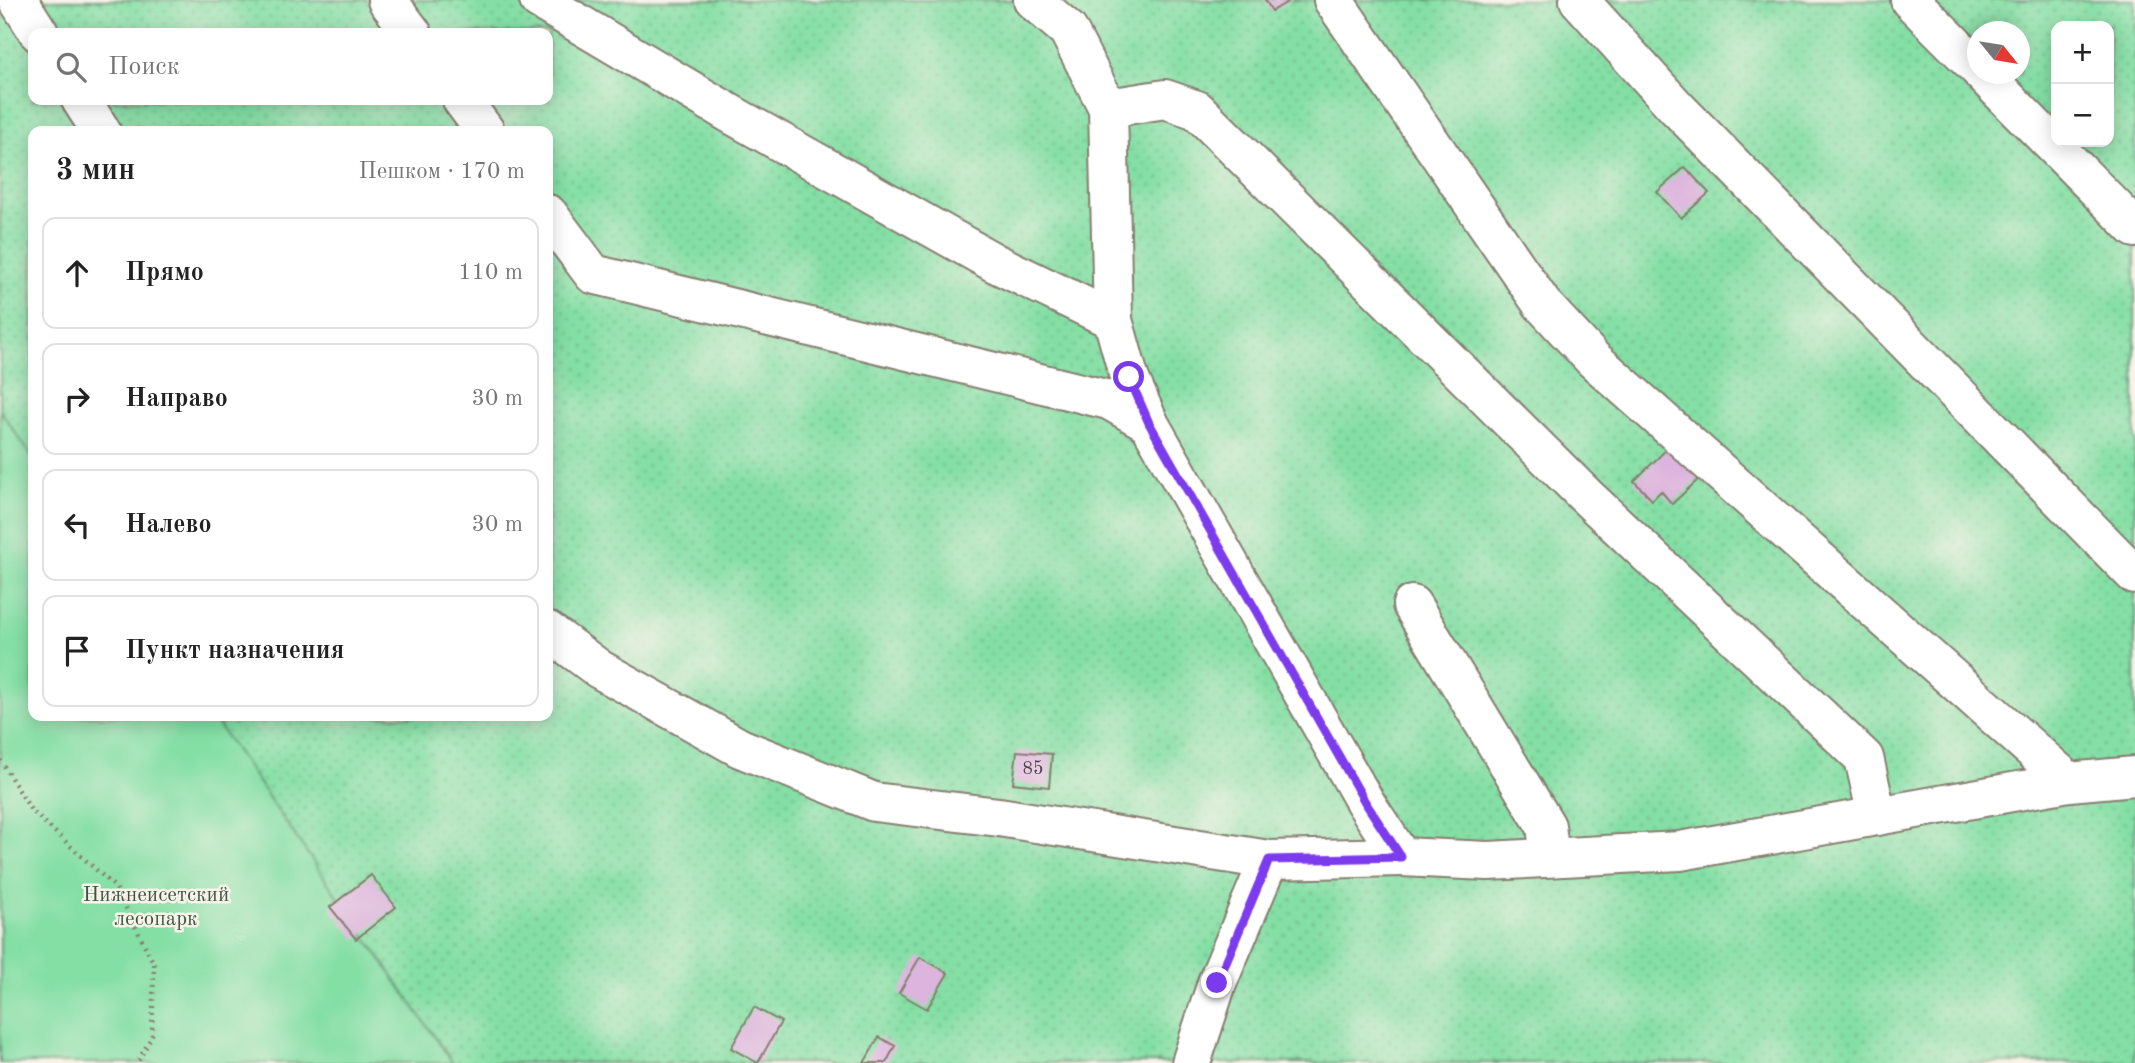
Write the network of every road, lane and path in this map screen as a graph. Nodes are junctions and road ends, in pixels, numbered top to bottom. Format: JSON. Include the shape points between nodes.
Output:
{"nodes":[{"id":1,"x":18,"y":0,"type":"edge"},
{"id":2,"x":387,"y":0,"type":"edge"},
{"id":3,"x":539,"y":0,"type":"edge"},
{"id":4,"x":1033,"y":0,"type":"edge"},
{"id":5,"x":1333,"y":0,"type":"edge"},
{"id":6,"x":1579,"y":0,"type":"edge"},
{"id":7,"x":1910,"y":0,"type":"edge"},
{"id":8,"x":36,"y":28,"type":"edge"},
{"id":9,"x":408,"y":28,"type":"edge"},
{"id":10,"x":1967,"y":57,"type":"edge"},
{"id":11,"x":1993,"y":84,"type":"edge"},
{"id":12,"x":85,"y":105,"type":"edge"},
{"id":13,"x":466,"y":105,"type":"edge"},
{"id":14,"x":1108,"y":108,"type":"junction"},
{"id":15,"x":99,"y":126,"type":"edge"},
{"id":16,"x":481,"y":126,"type":"edge"},
{"id":17,"x":553,"y":221,"type":"edge"},
{"id":18,"x":2135,"y":228,"type":"edge"},
{"id":19,"x":1113,"y":320,"type":"junction"},
{"id":20,"x":1149,"y":423,"type":"junction"},
{"id":21,"x":2135,"y":575,"type":"edge"},
{"id":22,"x":1412,"y":605,"type":"dead end"},
{"id":23,"x":553,"y":635,"type":"edge"},
{"id":24,"x":0,"y":760,"type":"edge"},
{"id":25,"x":2135,"y":776,"type":"edge"},
{"id":26,"x":2069,"y":782,"type":"junction"},
{"id":27,"x":1877,"y":816,"type":"junction"},
{"id":28,"x":1401,"y":857,"type":"junction"},
{"id":29,"x":1550,"y":857,"type":"junction"},
{"id":30,"x":1269,"y":860,"type":"junction"},
{"id":31,"x":137,"y":1063,"type":"edge"},
{"id":32,"x":1191,"y":1063,"type":"edge"}],
"edges":[{"from":1,"to":8,"type":"lane"},
{"from":2,"to":9,"type":"lane"},
{"from":3,"to":19,"type":"lane","via":[[995,262]]},
{"from":4,"to":14,"type":"lane","via":[[1068,30]]},
{"from":5,"to":26,"type":"lane","via":[[1542,304],[1593,359]]},
{"from":6,"to":21,"type":"lane","via":[[1676,107]]},
{"from":7,"to":10,"type":"lane"},
{"from":11,"to":18,"type":"lane"},
{"from":12,"to":15,"type":"lane"},
{"from":13,"to":16,"type":"lane"},
{"from":14,"to":19,"type":"lane"},
{"from":14,"to":27,"type":"lane","via":[[1165,99],[1197,110],[1586,496],[1864,758]]},
{"from":17,"to":20,"type":"lane","via":[[593,274],[1109,400]]},
{"from":19,"to":20,"type":"lane","via":[[1129,377]]},
{"from":20,"to":28,"type":"lane","via":[[1365,802]]},
{"from":22,"to":29,"type":"lane","via":[[1546,826]]},
{"from":23,"to":30,"type":"lane","via":[[599,669],[740,748],[874,802]]},
{"from":24,"to":31,"type":"path","via":[[31,810],[116,888],[154,964],[152,1036]]},
{"from":25,"to":26,"type":"lane"},
{"from":26,"to":27,"type":"lane"},
{"from":27,"to":29,"type":"lane","via":[[1680,851]]},
{"from":28,"to":29,"type":"lane","via":[[1488,861]]},
{"from":28,"to":30,"type":"lane"},
{"from":30,"to":32,"type":"lane","via":[[1217,983]]}]}
